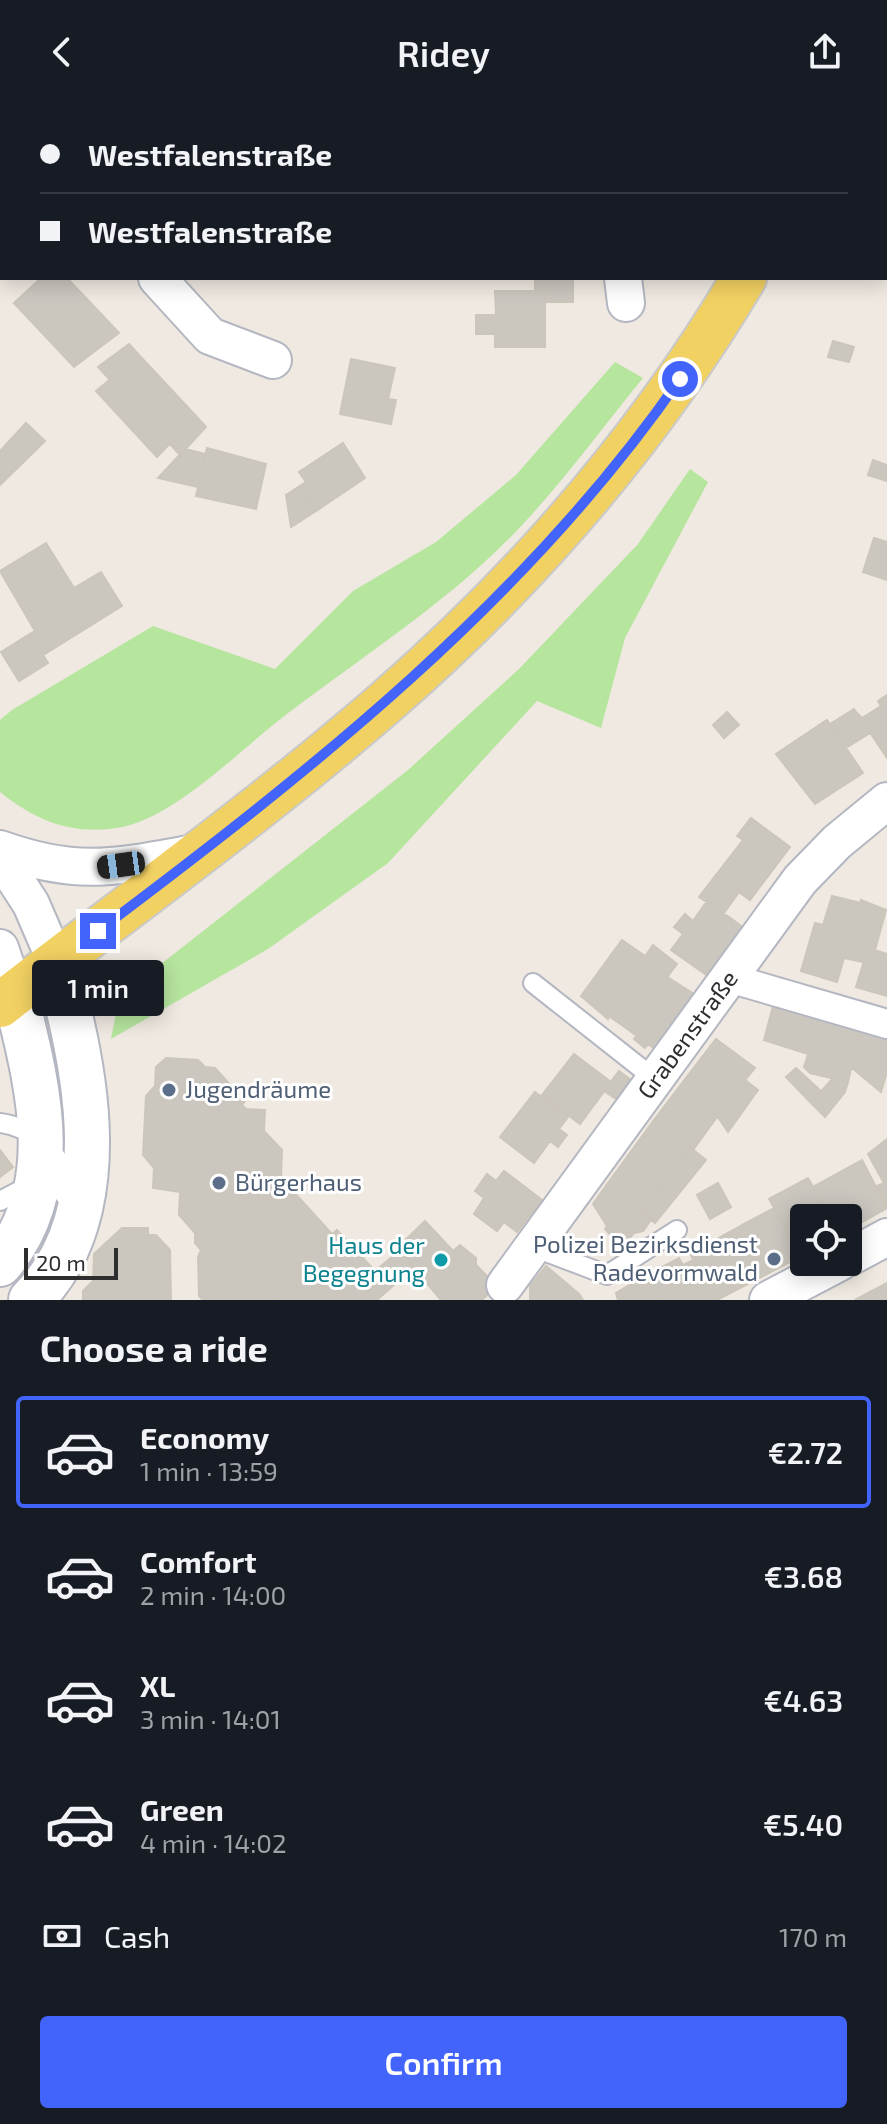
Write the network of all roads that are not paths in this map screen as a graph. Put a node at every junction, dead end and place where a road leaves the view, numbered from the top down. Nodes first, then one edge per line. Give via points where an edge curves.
1 (159, 280) edge
2 (743, 280) edge
3 (273, 360) dead end
4 (887, 801) edge
5 (0, 849) edge
6 (202, 852) junction
7 (0, 856) edge
8 (0, 948) edge
9 (56, 962) junction
10 (729, 978) junction
11 (533, 983) dead end
12 (8, 999) edge
13 (887, 1024) edge
14 (0, 1078) edge
15 (656, 1080) junction
16 (0, 1123) edge
17 (39, 1139) junction
18 (0, 1201) edge
19 (78, 1211) junction
20 (677, 1230) dead end
21 (887, 1237) edge
22 (533, 1247) junction
23 (862, 1250) edge
24 (0, 1264) edge
25 (813, 1276) edge
26 (497, 1292) edge
27 (31, 1300) edge
28 (768, 1300) edge

1 - 3 street via 210,336
2 - 6 main road via 635,440 507,586 388,700
4 - 10 street, Grabenstraße via 800,880
5 - 6 street via 69,868
6 - 9 main road
7 - 9 street via 31,904
8 - 12 street
9 - 12 main road
9 - 19 street via 77,1042 87,1114
10 - 13 street
10 - 15 street, Grabenstraße
11 - 15 lane
12 - 17 street
14 - 17 street
15 - 22 street, Grabenstraße
16 - 17 lane
17 - 18 lane
17 - 19 lane via 59,1188
17 - 19 lane via 63,1165
17 - 24 street via 28,1224
19 - 27 street via 60,1258
20 - 22 lane via 607,1275
21 - 23 street
22 - 26 street, Grabenstraße
25 - 28 street

